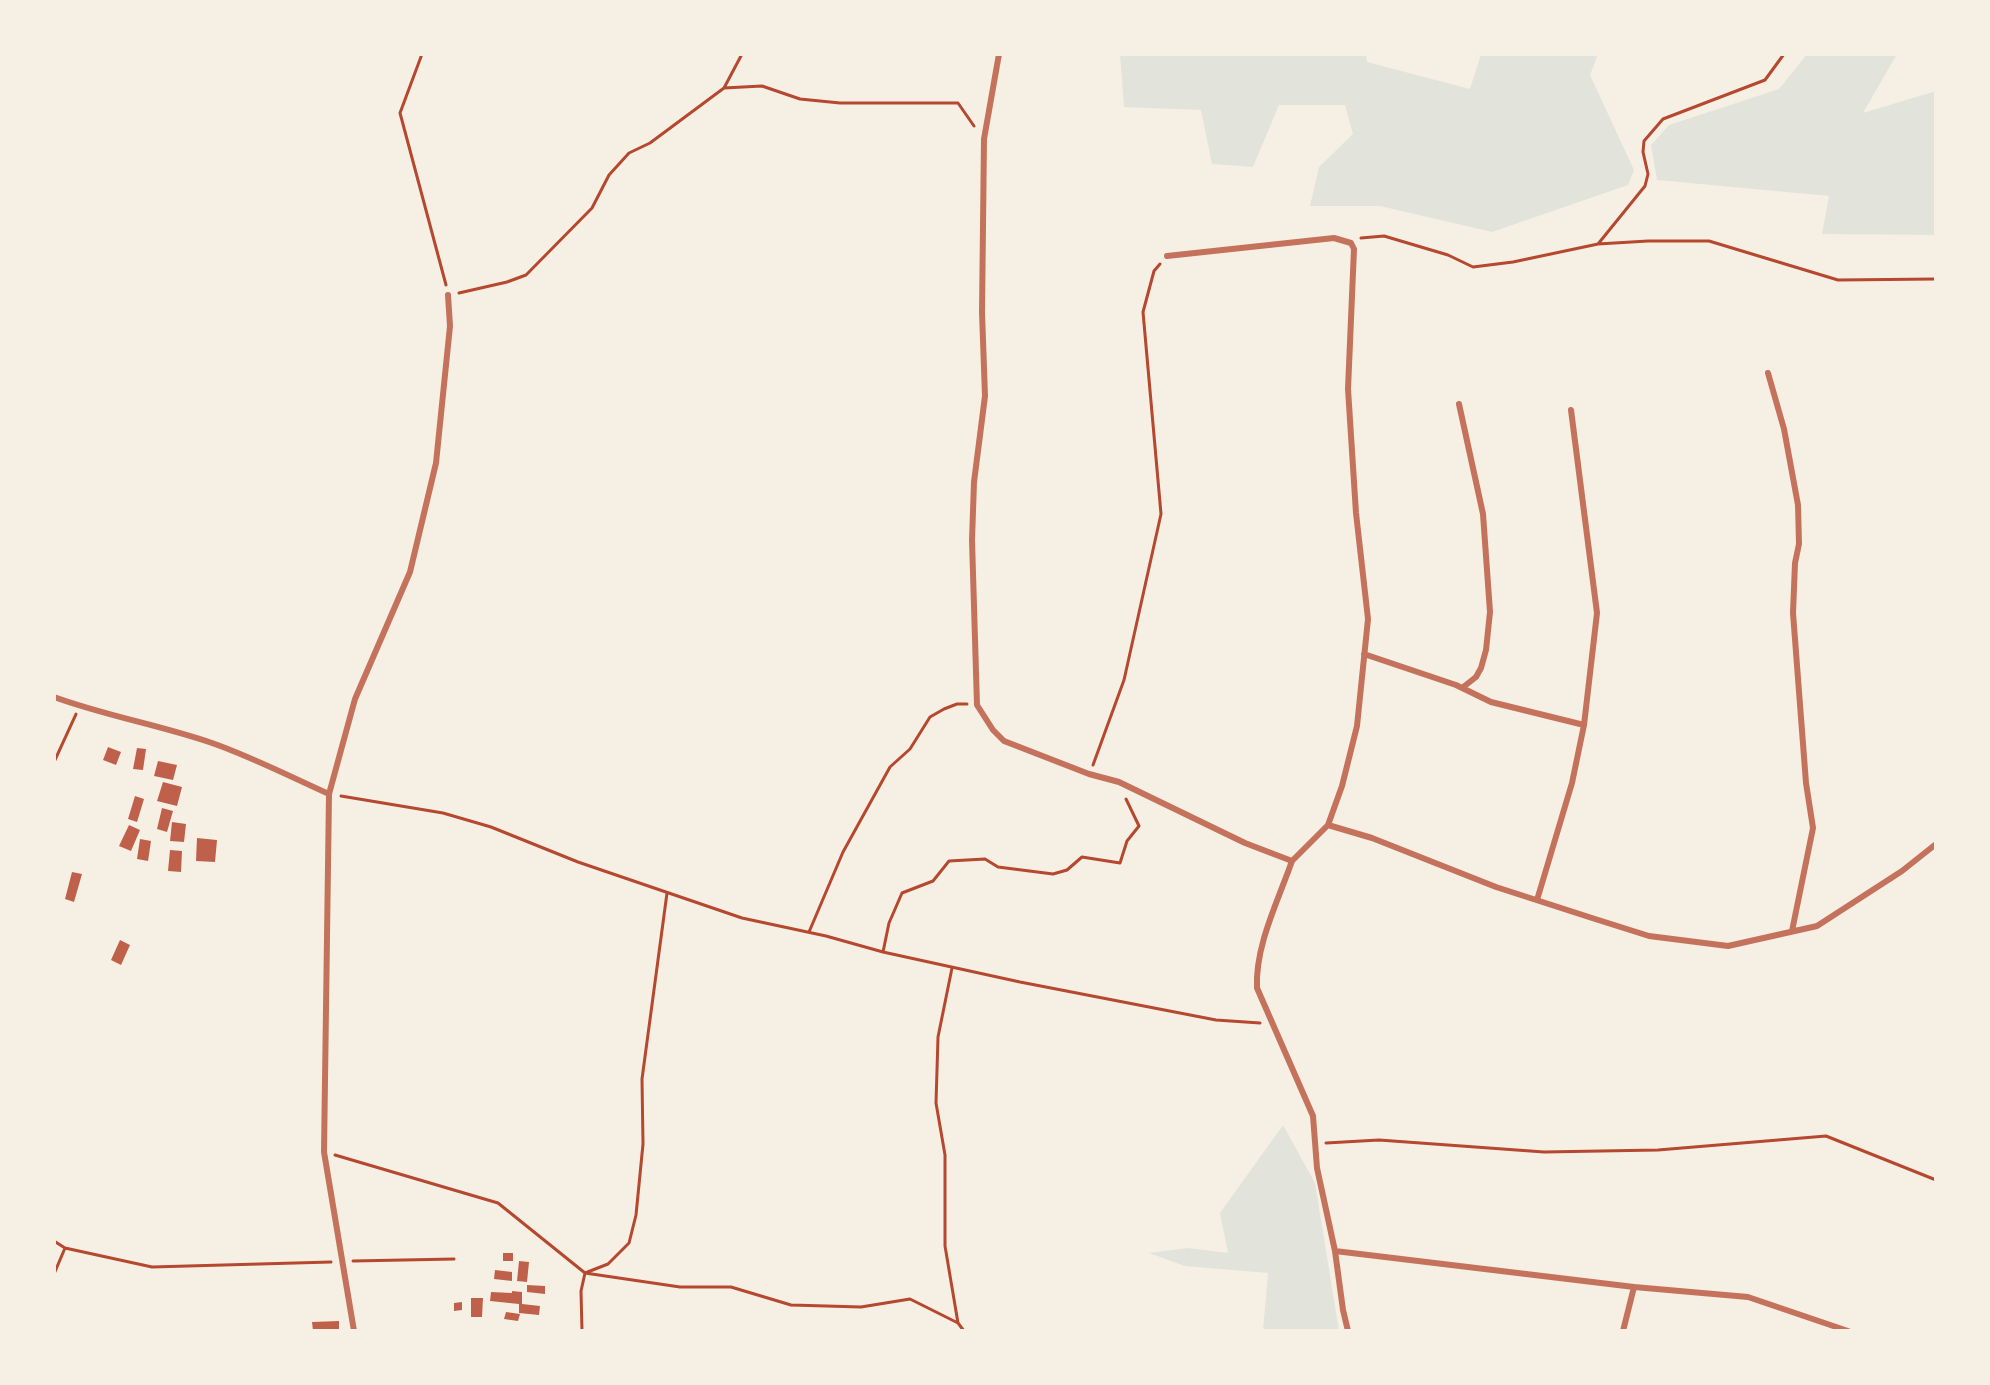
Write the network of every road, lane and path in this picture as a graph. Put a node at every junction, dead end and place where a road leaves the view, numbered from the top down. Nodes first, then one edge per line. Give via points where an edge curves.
1 (422, 54) edge
2 (741, 54) edge
3 (999, 54) edge
4 (1784, 54) edge
5 (724, 88) junction
6 (984, 139) junction
7 (1342, 239) junction
8 (1598, 244) junction
9 (1167, 256) joint
10 (1936, 279) edge
11 (448, 295) junction
12 (1768, 373) dead end
13 (1459, 404) dead end
14 (1571, 410) dead end
15 (1364, 654) junction
16 (1462, 688) junction
17 (54, 697) edge
18 (977, 705) junction
19 (79, 706) junction
20 (1584, 725) junction
21 (54, 762) edge
22 (1089, 774) junction
23 (1119, 782) junction
24 (329, 794) junction
25 (1328, 825) junction
26 (1936, 844) edge
27 (1292, 861) junction
28 (667, 892) junction
29 (1538, 900) junction
30 (1792, 931) junction
31 (809, 932) junction
32 (883, 952) junction
33 (952, 968) junction
34 (1271, 1023) junction
35 (1315, 1144) junction
36 (324, 1152) junction
37 (1936, 1180) edge
38 (54, 1241) edge
39 (65, 1248) junction
40 (1335, 1251) junction
41 (454, 1259) dead end
42 (342, 1261) junction
43 (585, 1273) junction
44 (54, 1274) edge
45 (1634, 1287) junction
46 (958, 1323) junction
47 (354, 1331) edge
48 (582, 1331) edge
49 (964, 1331) edge
50 (1348, 1331) edge
51 (1623, 1331) edge
52 (1848, 1331) edge

1 - 11 path via 400,113
2 - 5 path
3 - 6 street
4 - 8 path via 1765,80 1663,119 1644,141 1642,152 1648,174 1645,186
5 - 6 path via 762,86 800,99 840,103 958,103
5 - 11 path via 650,143 629,153 609,175 592,208 526,275
6 - 18 street via 985,396 974,482 972,540
7 - 8 path via 1384,236 1448,255 1473,267
7 - 9 street
7 - 15 street via 1354,249 1348,389 1368,619
8 - 10 path via 1709,241 1838,280
9 - 22 path via 1154,271 1143,312 1161,514 1124,680
11 - 24 street via 450,326 436,463 410,572 355,699
12 - 30 street via 1784,429 1798,505 1793,613 1813,828
13 - 16 street via 1483,514 1490,612 1481,668
14 - 20 street via 1598,614
15 - 16 street
15 - 25 street via 1358,726
16 - 20 street via 1491,702
17 - 19 street
18 - 22 street via 1004,741
18 - 31 path via 957,704 930,717 909,749 890,767 843,852
19 - 21 path
19 - 24 street via 210,742
20 - 29 street via 1572,783
22 - 23 street
23 - 27 street via 1245,843
23 - 32 path via 1139,826 1127,841 1120,863 1082,857 1067,870 1053,874 998,867 984,859 949,861 933,881 902,893 888,923
24 - 28 path via 443,813
24 - 36 street
25 - 27 street
25 - 29 street
26 - 30 street via 1817,926
27 - 34 street via 1256,971 1257,988
28 - 31 path via 742,918
28 - 43 path via 642,1079 643,1144 636,1215 629,1243 608,1264
29 - 30 street via 1649,936 1728,946
31 - 32 path
32 - 33 path
33 - 34 path via 1216,1020
33 - 46 path via 938,1037 936,1103 945,1155 945,1246
34 - 35 street via 1313,1116
35 - 37 path via 1379,1140 1544,1152 1646,1150 1826,1136
35 - 40 street
36 - 42 street
36 - 43 path via 498,1203
38 - 39 path
39 - 42 path via 152,1267
39 - 44 path
40 - 45 street
40 - 50 street
41 - 42 path
42 - 47 street
43 - 46 path via 680,1287 731,1287 791,1305 861,1307 910,1299
43 - 48 path via 581,1291
45 - 51 street
45 - 52 street via 1748,1297
46 - 49 path

